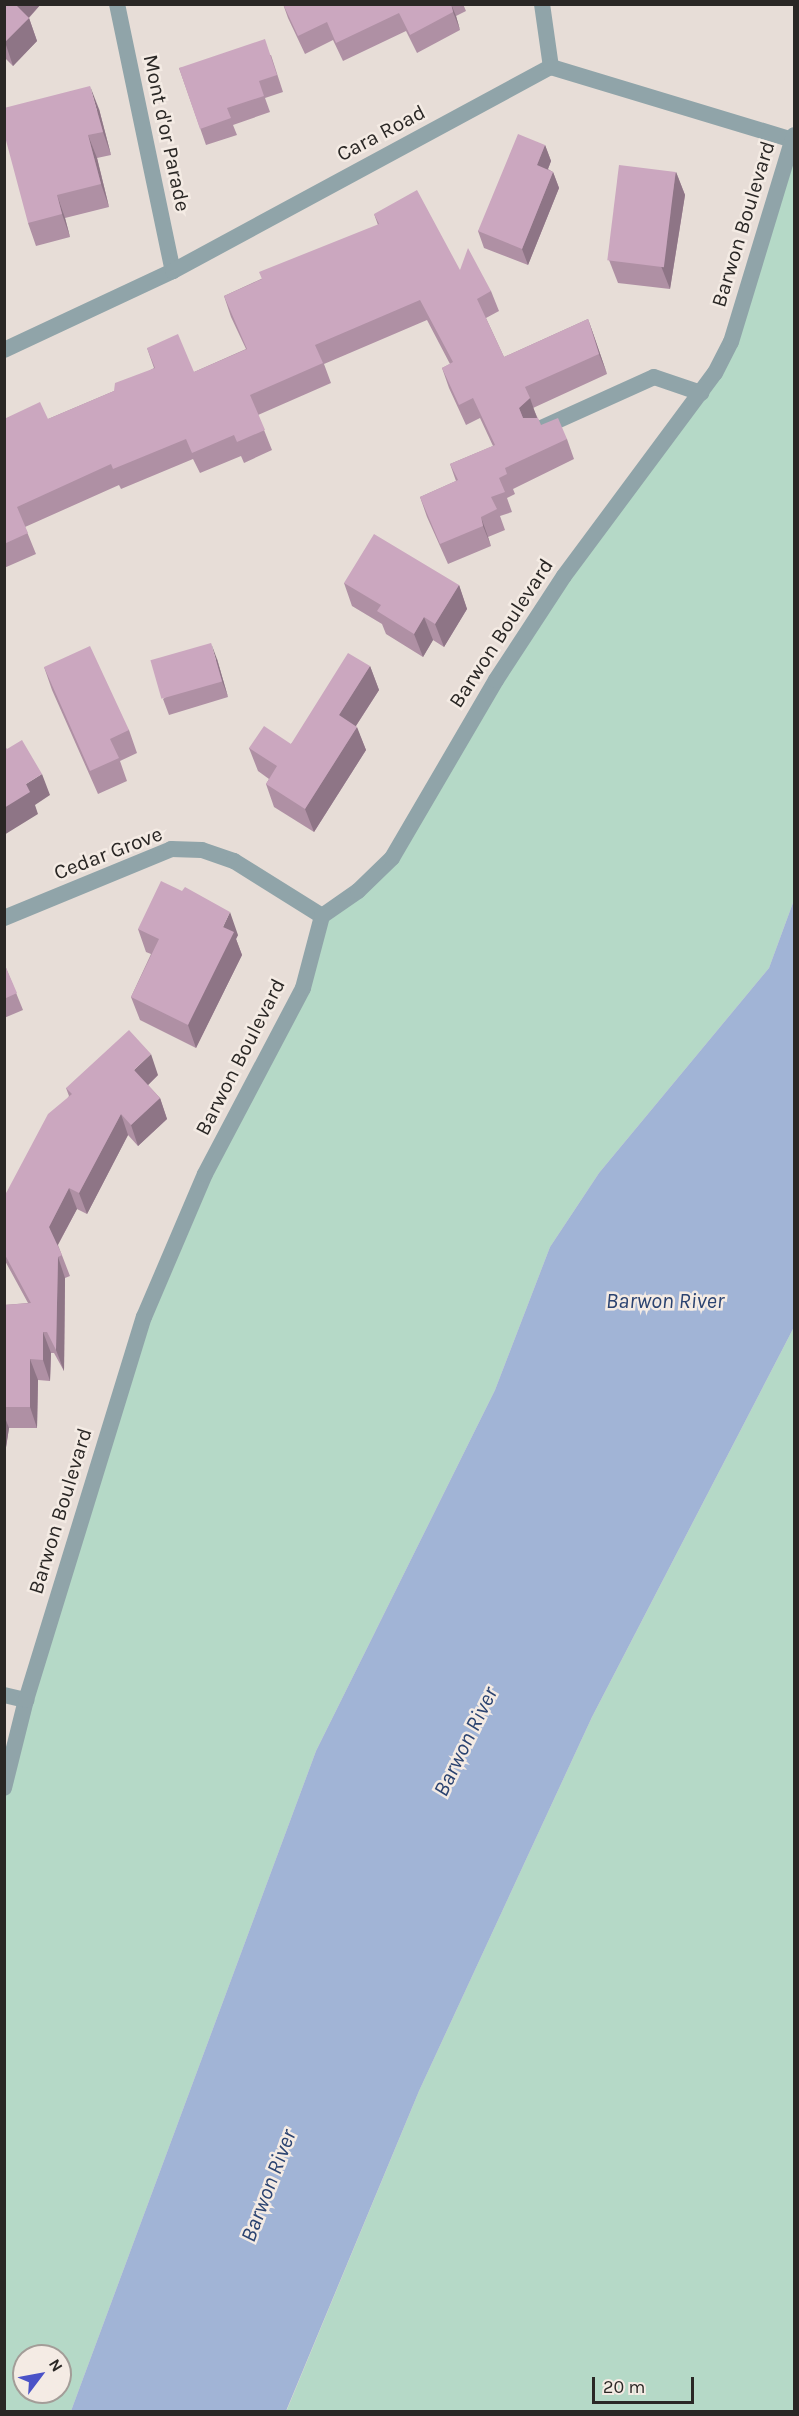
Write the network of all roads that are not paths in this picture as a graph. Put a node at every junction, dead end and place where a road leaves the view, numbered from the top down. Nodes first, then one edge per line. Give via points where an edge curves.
1 (117, 4) edge
2 (542, 4) edge
3 (551, 67) junction
4 (794, 138) edge
5 (173, 270) junction
6 (4, 350) edge
7 (701, 393) junction
8 (537, 430) edge
9 (322, 916) junction
10 (4, 918) edge
11 (4, 1695) edge
12 (26, 1700) junction
13 (4, 1788) edge

1 - 5 street, Mont d'or Parade
2 - 3 street
3 - 4 street
3 - 5 street, Cara Road
4 - 7 street, Barwon Boulevard via 731,342
5 - 6 street, Cara Road
7 - 8 street via 654,377
7 - 9 street, Barwon Boulevard via 564,576 496,680 392,858 358,891
9 - 10 street, Cedar Grove via 234,861 202,850 171,849
9 - 12 street, Barwon Boulevard via 303,988 205,1174 144,1317
11 - 12 street
12 - 13 street, Barwon Boulevard

